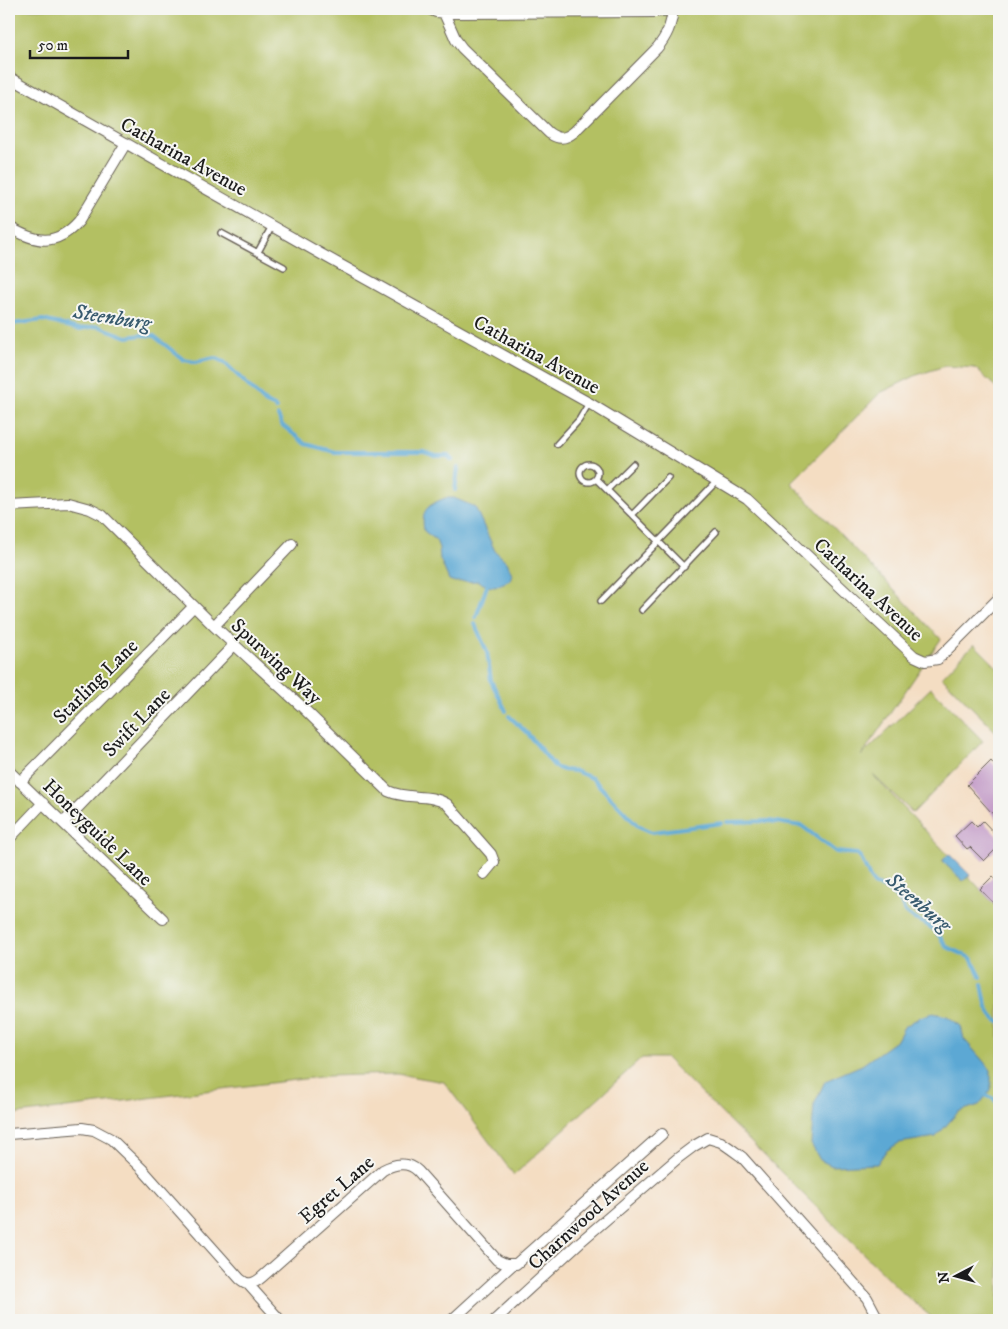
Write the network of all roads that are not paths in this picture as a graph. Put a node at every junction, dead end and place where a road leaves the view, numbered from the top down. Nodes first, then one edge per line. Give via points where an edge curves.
1 (429, 9) edge
2 (676, 9) edge
3 (444, 13) junction
4 (9, 77) edge
5 (126, 143) junction
6 (272, 226) junction
7 (9, 227) edge
8 (221, 233) dead end
9 (258, 252) junction
10 (284, 267) dead end
11 (589, 403) junction
12 (557, 444) dead end
13 (633, 464) dead end
14 (668, 478) dead end
15 (596, 479) dead end
16 (718, 481) junction
17 (607, 490) junction
18 (9, 506) edge
19 (632, 514) junction
20 (716, 532) dead end
21 (659, 541) junction
22 (292, 544) dead end
23 (684, 567) junction
24 (999, 598) edge
25 (601, 601) dead end
26 (194, 606) junction
27 (642, 610) dead end
28 (214, 626) junction
29 (234, 645) junction
30 (9, 771) edge
31 (20, 782) junction
32 (43, 803) junction
33 (63, 823) junction
34 (9, 839) edge
35 (484, 874) dead end
36 (164, 919) dead end
37 (9, 1134) edge
38 (662, 1134) dead end
39 (512, 1265) junction
40 (247, 1283) junction
41 (280, 1320) edge
42 (452, 1320) edge
43 (495, 1320) edge
44 (876, 1320) edge

1 - 3 street
2 - 3 street via 655,12
2 - 3 street via 668,34 657,48 574,132 561,138 549,133 462,48
4 - 5 street, Catharina Avenue
5 - 6 street, Catharina Avenue
5 - 7 street via 70,231 40,240
6 - 9 lane
6 - 11 street, Catharina Avenue
8 - 9 lane
9 - 10 lane
11 - 12 lane via 579,420
11 - 16 street, Catharina Avenue
13 - 17 lane
14 - 19 lane
15 - 17 lane
16 - 21 lane
16 - 24 street, Catharina Avenue via 747,499 906,650 920,659 934,661 944,655
17 - 19 lane
18 - 26 street, Spurwing Way via 68,503 102,515
19 - 21 lane
20 - 23 lane
21 - 23 lane
21 - 25 lane
22 - 28 street
23 - 27 lane
26 - 28 street, Spurwing Way
26 - 31 street, Starling Lane
28 - 29 street, Spurwing Way
29 - 33 street, Swift Lane
29 - 35 street, Spurwing Way via 388,791 401,796 439,799 447,804 494,858
30 - 31 street, Honeyguide Lane
31 - 32 street, Honeyguide Lane
32 - 33 street, Honeyguide Lane
32 - 34 street
33 - 36 street, Honeyguide Lane
37 - 40 street via 82,1128 111,1139
38 - 39 street
39 - 40 street, Egret Lane via 496,1260 415,1168 398,1164 383,1170 258,1281
39 - 42 street
40 - 41 street
43 - 44 street, Charnwood Avenue via 678,1158 708,1138 721,1142 742,1157 867,1298

